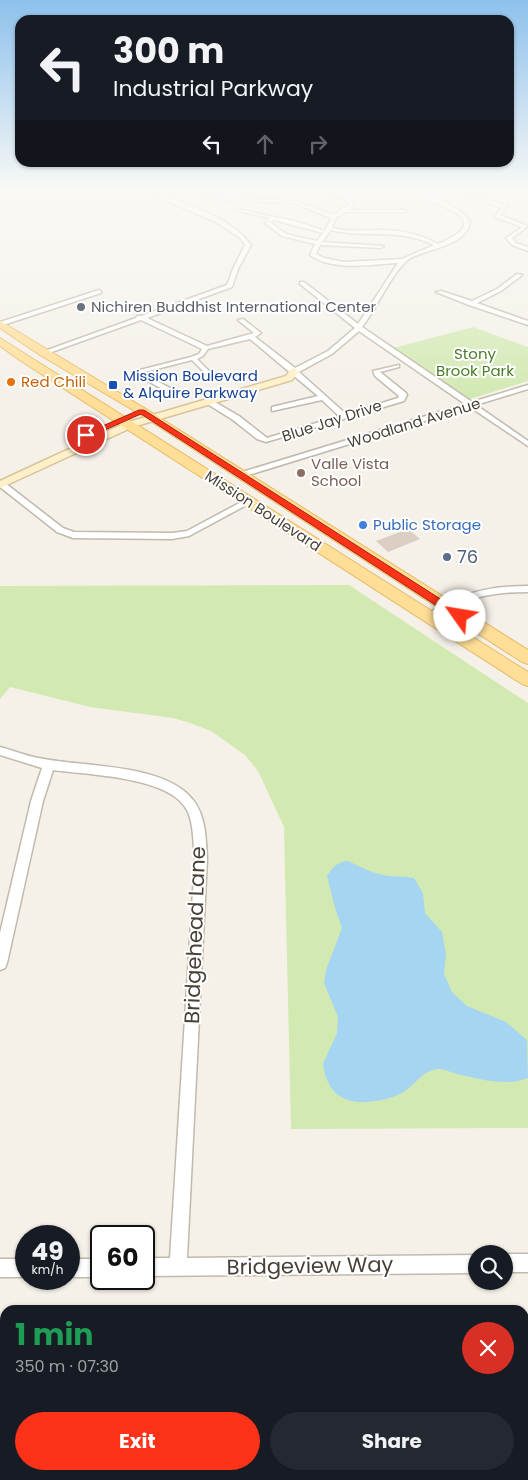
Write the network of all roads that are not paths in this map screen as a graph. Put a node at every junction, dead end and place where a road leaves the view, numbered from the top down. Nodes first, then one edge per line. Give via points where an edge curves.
1 (240, 260) edge
2 (326, 260) edge
3 (405, 260) edge
4 (402, 262) junction
5 (518, 275) dead end
6 (302, 282) dead end
7 (99, 292) dead end
8 (439, 292) dead end
9 (471, 304) junction
10 (139, 318) junction
11 (241, 320) dead end
12 (528, 323) edge
13 (0, 324) edge
14 (359, 328) junction
15 (251, 337) junction
16 (0, 341) edge
17 (206, 348) junction
18 (44, 353) junction
19 (193, 358) junction
20 (397, 366) dead end
21 (294, 371) junction
22 (214, 379) dead end
23 (528, 387) edge
24 (171, 392) dead end
25 (324, 397) junction
26 (210, 402) junction
27 (471, 405) junction
28 (275, 409) dead end
29 (147, 414) junction
30 (344, 416) junction
31 (124, 422) junction
32 (528, 444) edge
33 (242, 476) junction
34 (1, 481) edge
35 (248, 502) junction
36 (528, 589) edge
37 (446, 607) junction
38 (429, 618) junction
39 (528, 658) edge
40 (528, 680) edge
41 (0, 751) edge
42 (49, 765) junction
43 (0, 963) edge
44 (513, 1263) edge
45 (528, 1263) edge
46 (468, 1264) edge
47 (155, 1267) edge
48 (178, 1267) junction
49 (0, 1268) edge
50 (15, 1268) edge

1 - 10 street via 234,268 230,286
2 - 4 street
3 - 4 street
4 - 14 street
5 - 9 street via 499,290
6 - 14 street
7 - 13 street
8 - 9 street
9 - 12 street
10 - 17 street
10 - 18 street
11 - 15 street via 258,333
13 - 18 main road, Mission Boulevard
14 - 21 street via 324,357
14 - 27 street
15 - 17 street
15 - 21 street
16 - 31 main road, Mission Boulevard
17 - 19 street
18 - 29 main road, Mission Boulevard
19 - 22 street
19 - 24 street via 135,372
20 - 30 street, Blue Jay Drive via 376,371 377,376 403,395 401,399
21 - 25 street
21 - 26 main road via 290,378
21 - 29 main road via 276,373
23 - 27 street, Woodland Avenue
25 - 28 street
25 - 30 street
26 - 29 main road
26 - 30 street, Blue Jay Drive via 266,440
27 - 32 street
27 - 33 street, Woodland Avenue
29 - 31 main road
29 - 33 main road, Mission Boulevard
31 - 34 main road
31 - 35 main road, Mission Boulevard
33 - 37 main road, Mission Boulevard
34 - 35 street via 60,530 73,534 172,536 190,533
35 - 38 main road, Mission Boulevard
36 - 37 street via 478,593
37 - 38 street
37 - 39 main road, Mission Boulevard
38 - 40 main road, Mission Boulevard
41 - 42 street, Bridgehead Lane
42 - 43 street via 37,801
42 - 48 street, Bridgehead Lane via 140,777 170,787 188,803 198,822 201,859
44 - 45 street
46 - 48 street, Bridgeview Way
47 - 48 street, Bridgeview Way
49 - 50 street

